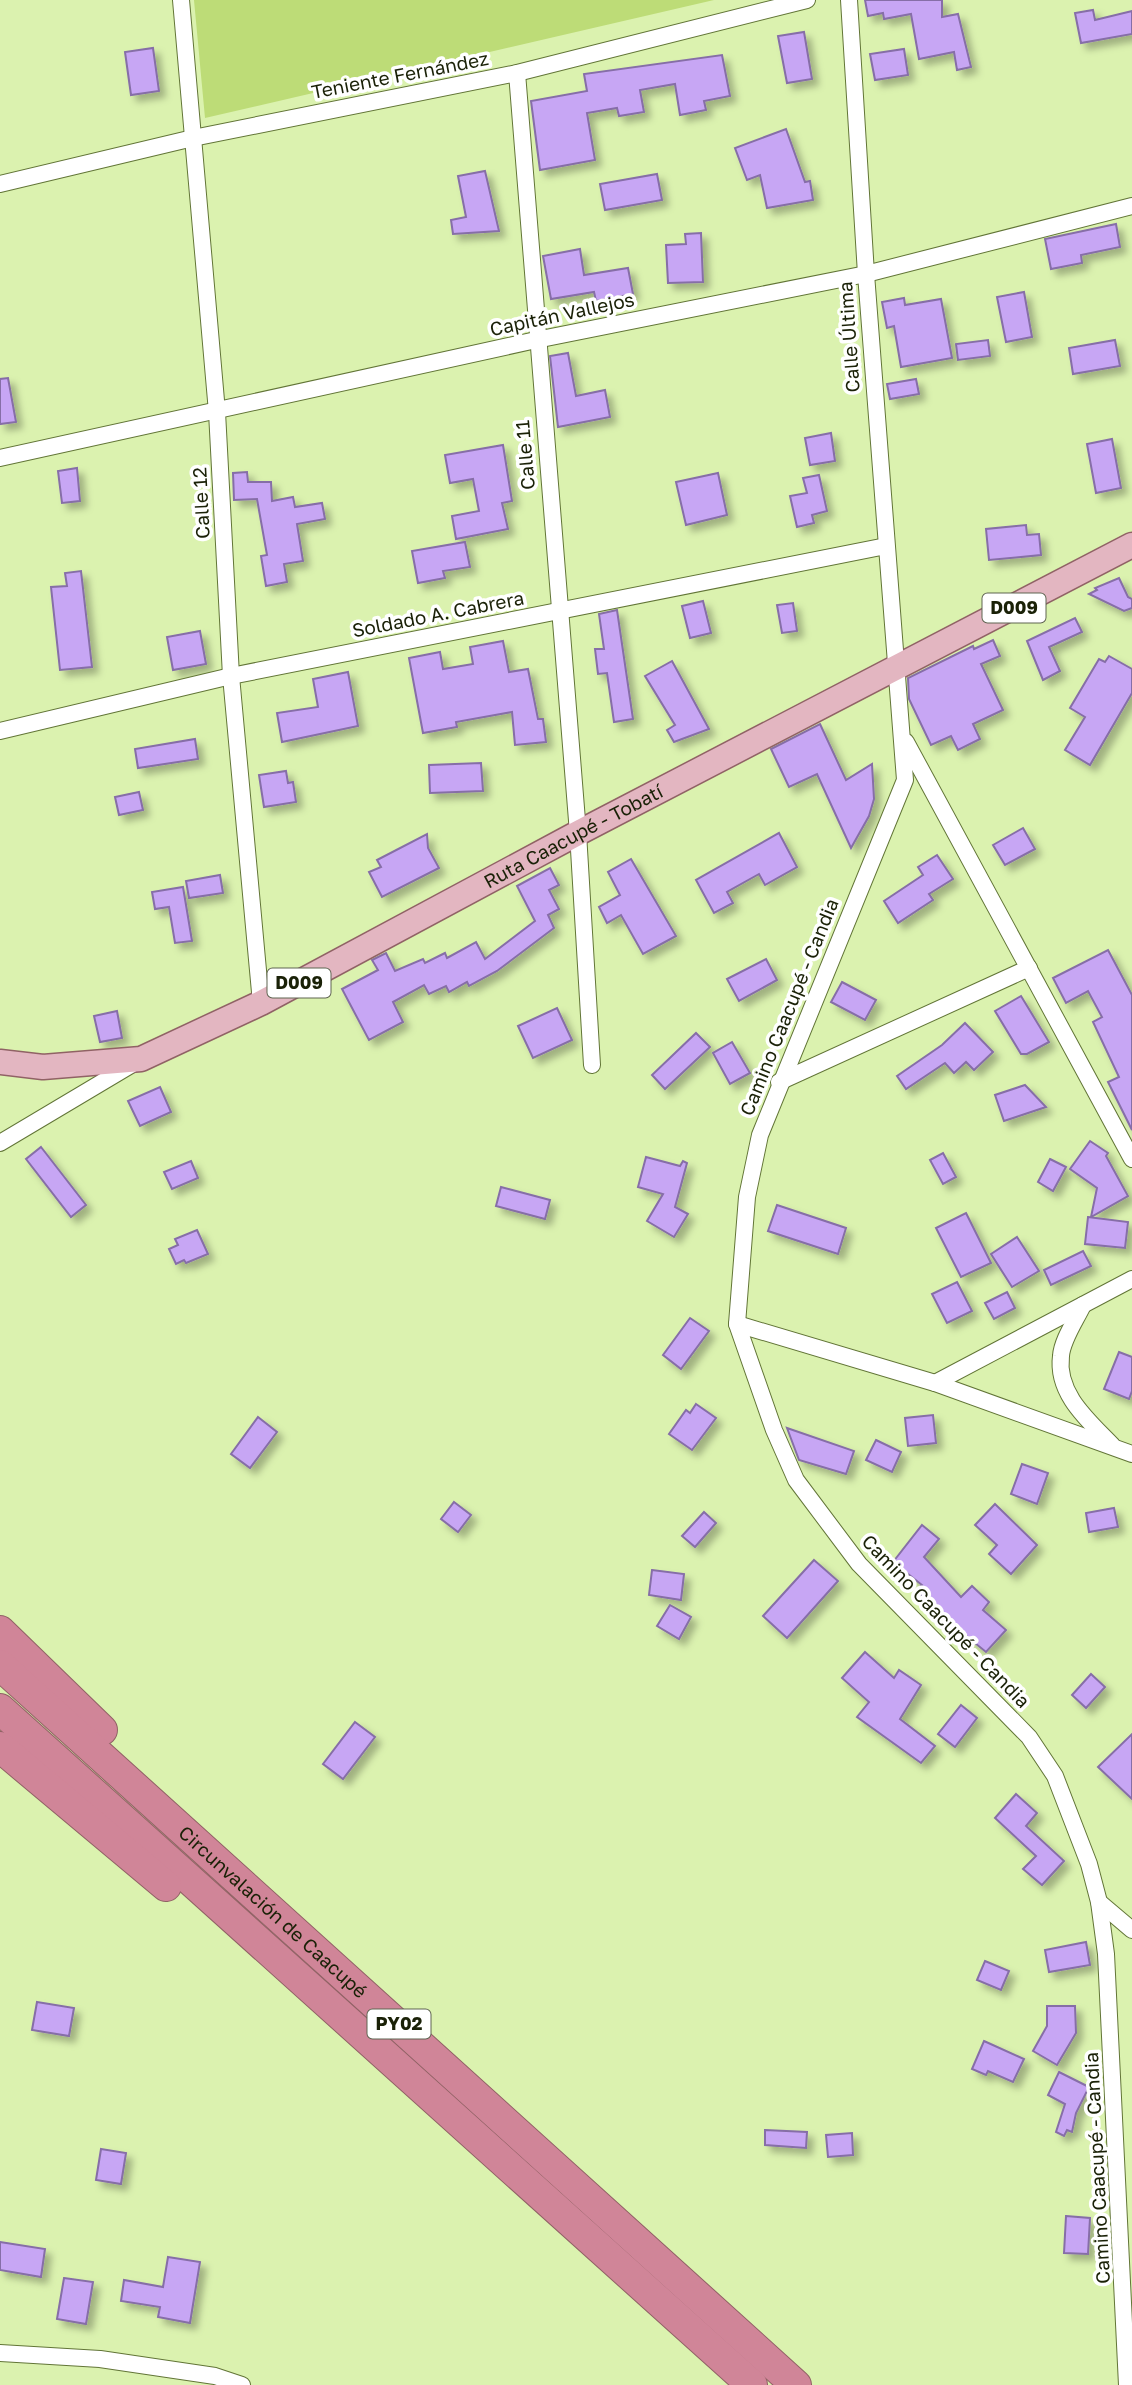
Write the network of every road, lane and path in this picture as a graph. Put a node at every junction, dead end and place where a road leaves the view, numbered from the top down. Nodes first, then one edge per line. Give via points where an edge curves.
1 (181, 0) edge
2 (807, 0) edge
3 (849, 0) edge
4 (517, 73) junction
5 (193, 138) junction
6 (0, 184) edge
7 (1132, 206) edge
8 (866, 274) junction
9 (536, 340) junction
10 (218, 412) junction
11 (0, 458) edge
12 (1132, 545) edge
13 (886, 546) junction
14 (561, 611) junction
15 (896, 670) junction
16 (231, 676) junction
17 (0, 731) edge
18 (902, 734) junction
19 (578, 833) junction
20 (1029, 968) junction
21 (261, 1003) junction
22 (141, 1059) junction
23 (0, 1062) edge
24 (592, 1065) dead end
25 (779, 1082) junction
26 (0, 1143) edge
27 (1132, 1158) edge
28 (1132, 1279) edge
29 (1083, 1305) junction
30 (737, 1324) junction
31 (935, 1383) junction
32 (1124, 1452) edge
33 (0, 1631) edge
34 (0, 1665) edge
35 (0, 1709) edge
36 (0, 1746) edge
37 (1099, 1902) junction
38 (270, 1906) junction
39 (1132, 1930) edge
40 (245, 1931) junction
41 (0, 2353) edge
42 (215, 2380) edge
43 (242, 2385) edge
44 (752, 2385) edge
45 (796, 2385) edge
46 (1127, 2385) edge

1 - 5 street, Calle 12
2 - 4 street, Teniente Fernández
3 - 8 street, Calle Última
4 - 5 street, Teniente Fernández
4 - 9 street, Calle 11
5 - 6 street, Teniente Fernández
5 - 10 street, Calle 12
7 - 8 street, Capitán Vallejos
8 - 9 street, Capitán Vallejos
8 - 13 street, Calle Última
9 - 10 street, Capitán Vallejos
9 - 14 street, Calle 11
10 - 11 street, Capitán Vallejos
10 - 16 street, Calle 12
12 - 15 main road, Ruta Caacupé - Tobatí / D009
13 - 14 street, Soldado A. Cabrera
13 - 15 street, Calle Última
14 - 16 street, Soldado A. Cabrera
14 - 19 street, Calle 11
15 - 18 street, Camino Caacupé - Candia
15 - 19 main road, Ruta Caacupé - Tobatí / D009
16 - 17 street, Soldado A. Cabrera
16 - 21 street, Calle 12
18 - 20 street
18 - 25 street, Camino Caacupé - Candia via 905,780
19 - 21 main road, Ruta Caacupé - Tobatí / D009
19 - 24 street, Calle 11
20 - 25 street
20 - 27 street
21 - 22 main road, Ruta Caacupé - Tobatí / D009
22 - 23 main road, Ruta Caacupé - Tobatí / D009 via 43,1067
22 - 26 street
25 - 30 street, Camino Caacupé - Candia via 760,1135 747,1196
28 - 29 street
29 - 31 street
29 - 32 street via 1060,1355 1062,1380 1076,1406
30 - 31 street
30 - 37 street, Camino Caacupé - Candia via 796,1480 859,1564 1029,1737 1055,1776 1073,1818
31 - 32 street
33 - 38 highway via 196,1821 254,1881
34 - 38 highway, Circunvalación de Caacupé / PY02
35 - 40 highway, Circunvalación de Caacupé / PY02
36 - 40 highway via 197,1910
37 - 39 street
37 - 46 street, Camino Caacupé - Candia via 1106,1954
38 - 45 highway, Circunvalación de Caacupé / PY02
40 - 44 highway, Circunvalación de Caacupé / PY02
41 - 42 street via 100,2359
42 - 43 street

